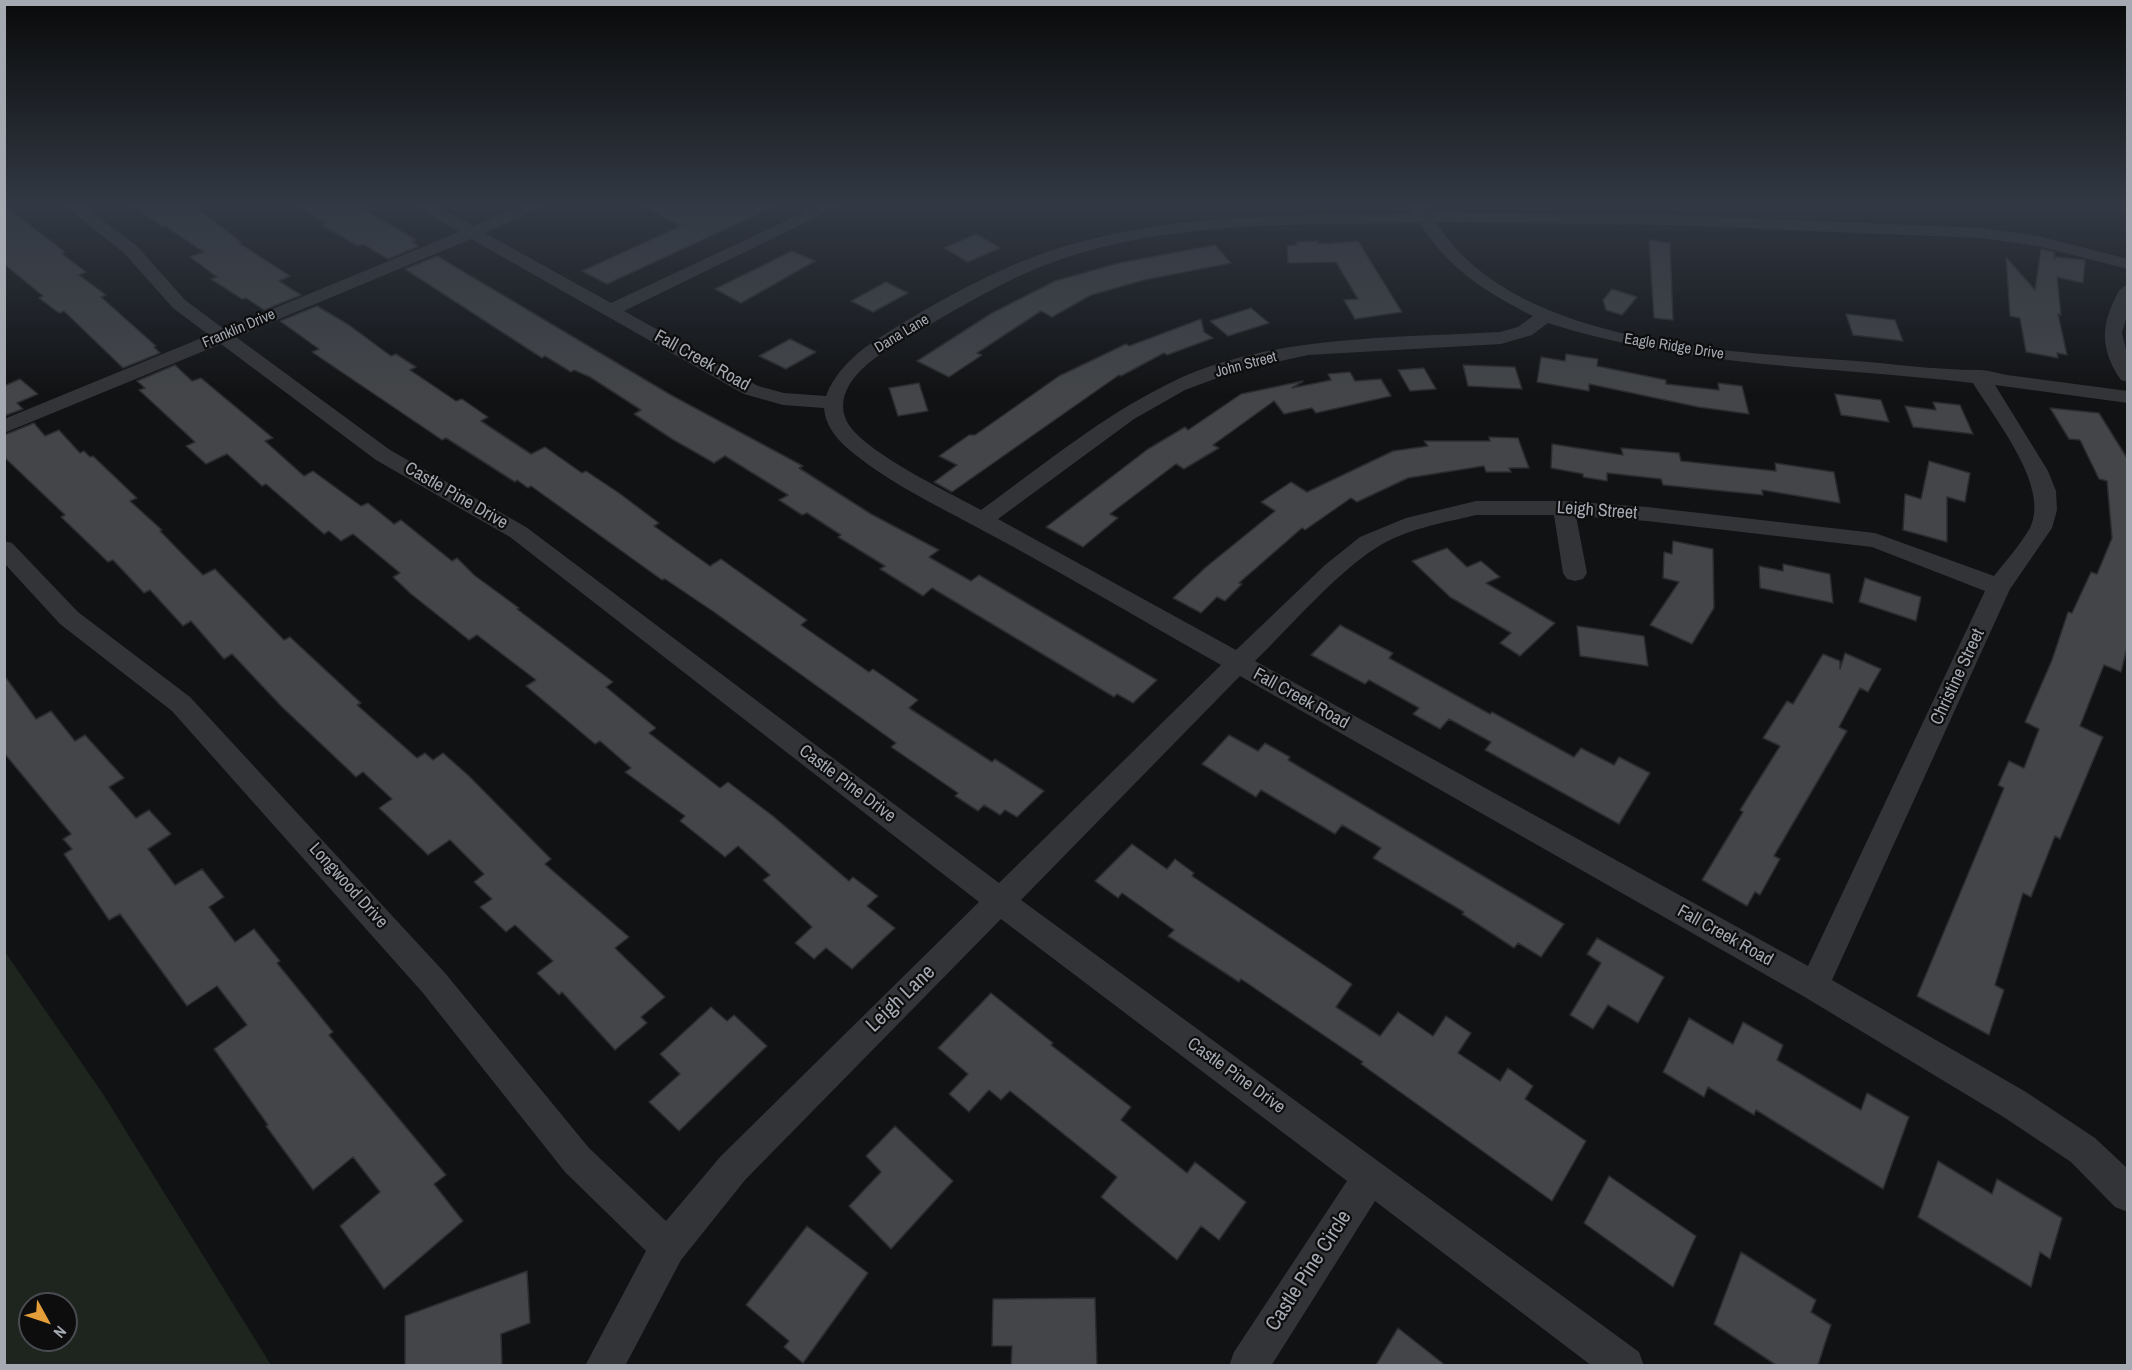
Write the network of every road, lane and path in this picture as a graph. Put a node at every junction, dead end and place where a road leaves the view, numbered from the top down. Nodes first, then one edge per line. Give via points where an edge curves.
1 (147, 268) edge
2 (386, 268) edge
3 (535, 268) edge
4 (700, 268) edge
5 (1024, 268) edge
6 (1467, 268) edge
7 (2127, 290) edge
8 (611, 310) junction
9 (1547, 315) junction
10 (224, 335) junction
11 (1979, 376) junction
12 (2127, 376) edge
13 (2127, 381) edge
14 (2127, 397) edge
15 (832, 403) junction
16 (4, 427) edge
17 (1564, 508) junction
18 (981, 521) junction
19 (4, 548) edge
20 (1575, 573) dead end
21 (1999, 587) junction
22 (1238, 663) junction
23 (1001, 902) junction
24 (1814, 986) junction
25 (1371, 1176) junction
26 (2127, 1194) edge
27 (668, 1247) junction
28 (604, 1365) edge
29 (1248, 1365) edge
30 (1625, 1365) edge

1 - 10 street, Castle Pine Drive via 179,304
2 - 10 street, Franklin Drive
3 - 8 street, Fall Creek Road
4 - 8 street
5 - 15 street, Dana Lane via 996,279 863,358 835,391
6 - 9 street, Eagle Ridge Drive via 1490,286
7 - 12 street via 2112,327 2112,340
8 - 15 street, Fall Creek Road via 751,390 783,399
9 - 11 street, Eagle Ridge Drive via 1673,350
9 - 18 street, John Street via 1525,331 1501,338 1308,349 1230,367 1178,386 1127,415
10 - 16 street, Franklin Drive
10 - 23 street, Castle Pine Drive via 383,455 518,532
11 - 13 street, Eagle Ridge Drive
11 - 14 street, Eagle Ridge Drive
11 - 21 street, Christine Street via 2037,471 2045,491 2046,510 2041,528
15 - 18 street, Fall Creek Road via 840,429 858,447
17 - 20 street
17 - 21 street, Leigh Street via 1875,540
17 - 22 street, Leigh Street via 1476,508 1414,523 1368,542
18 - 22 street, Fall Creek Road
19 - 27 street, Longwood Drive via 69,618 181,705 434,983 577,1160
21 - 24 street, Christine Street
22 - 23 street, Leigh Lane
22 - 24 street, Fall Creek Road
23 - 25 street, Castle Pine Drive
23 - 27 street, Leigh Lane via 733,1168
24 - 26 street, Fall Creek Road via 2014,1104 2083,1150
25 - 29 street, Castle Pine Circle
25 - 30 street, Castle Pine Drive
27 - 28 street, Leigh Lane

